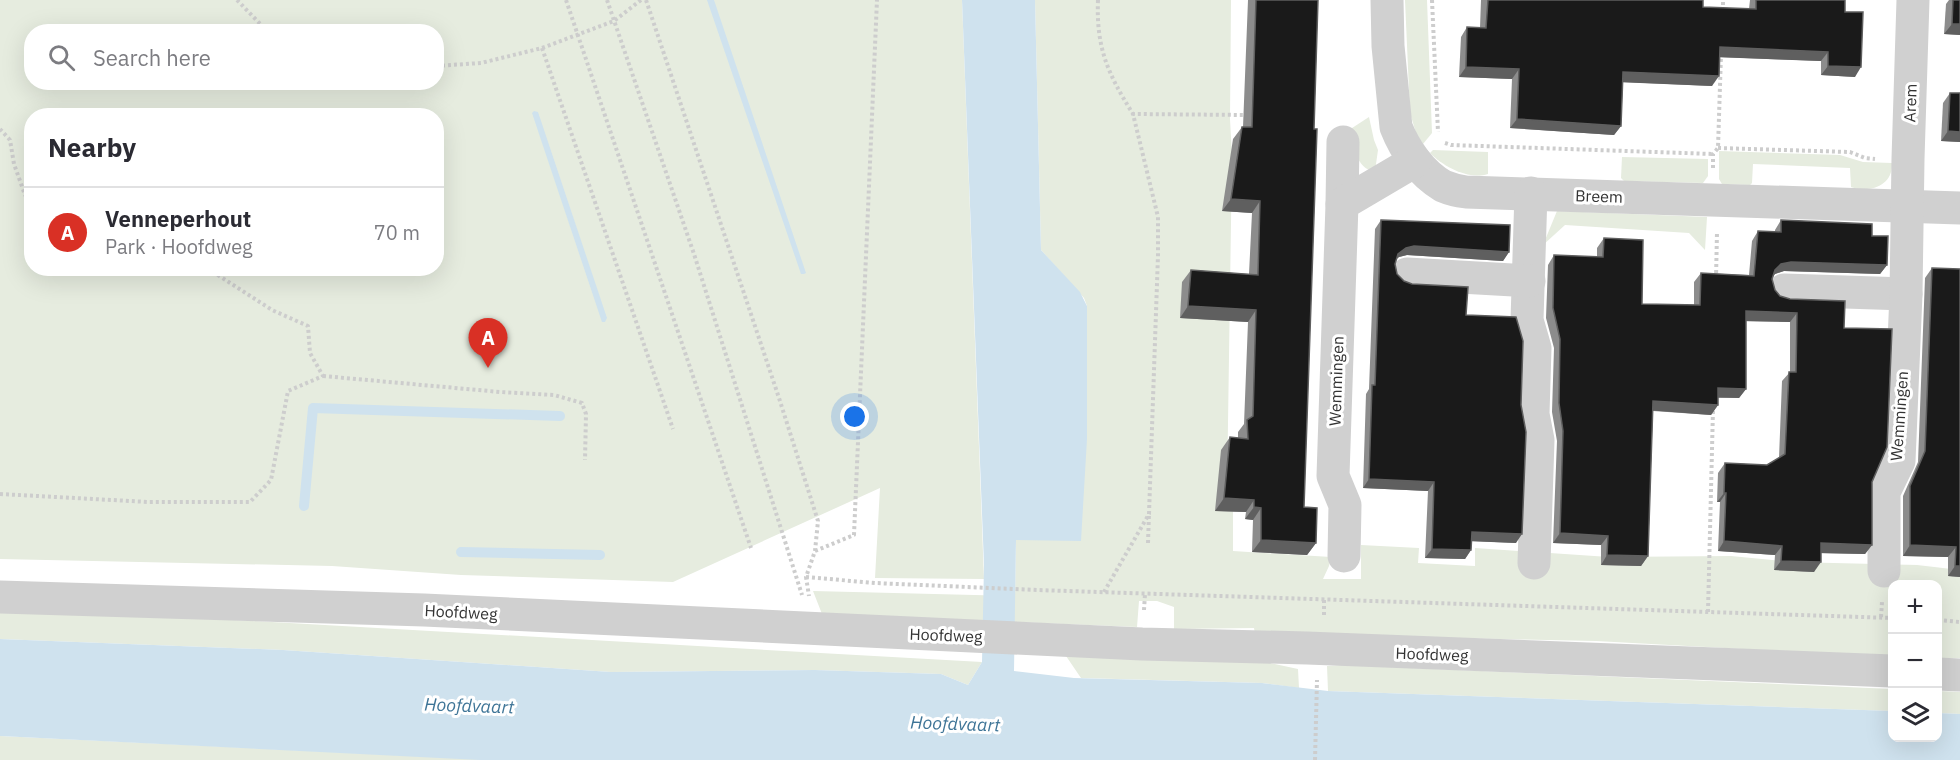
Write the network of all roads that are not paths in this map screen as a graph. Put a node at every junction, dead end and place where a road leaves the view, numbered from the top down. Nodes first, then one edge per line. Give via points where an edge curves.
1 (1387, 0) edge
2 (1913, 0) edge
3 (1343, 142) dead end
4 (1415, 161) junction
5 (1531, 193) junction
6 (1342, 204) junction
7 (1908, 207) junction
8 (1960, 208) edge
9 (1407, 274) dead end
10 (1529, 281) junction
11 (1784, 290) dead end
12 (1906, 294) junction
13 (1344, 556) dead end
14 (1534, 563) dead end
15 (1884, 572) dead end
16 (0, 597) edge
17 (1888, 671) edge
18 (1942, 674) edge
19 (1960, 675) edge

1 - 4 street, Breem via 1396,127
2 - 7 street, Arem
3 - 6 street, Wemmingen
4 - 5 street, Breem via 1444,187 1466,192
4 - 6 street
5 - 7 street, Breem
5 - 10 street
6 - 13 street, Wemmingen via 1333,476 1345,505
7 - 8 street, Breem
7 - 12 street, Wemmingen
9 - 10 street
10 - 14 street via 1527,320 1535,348 1533,414 1538,440
11 - 12 street
12 - 15 street, Wemmingen via 1899,461 1884,492
16 - 17 street, Hoofdweg via 436,611 813,630
18 - 19 street

